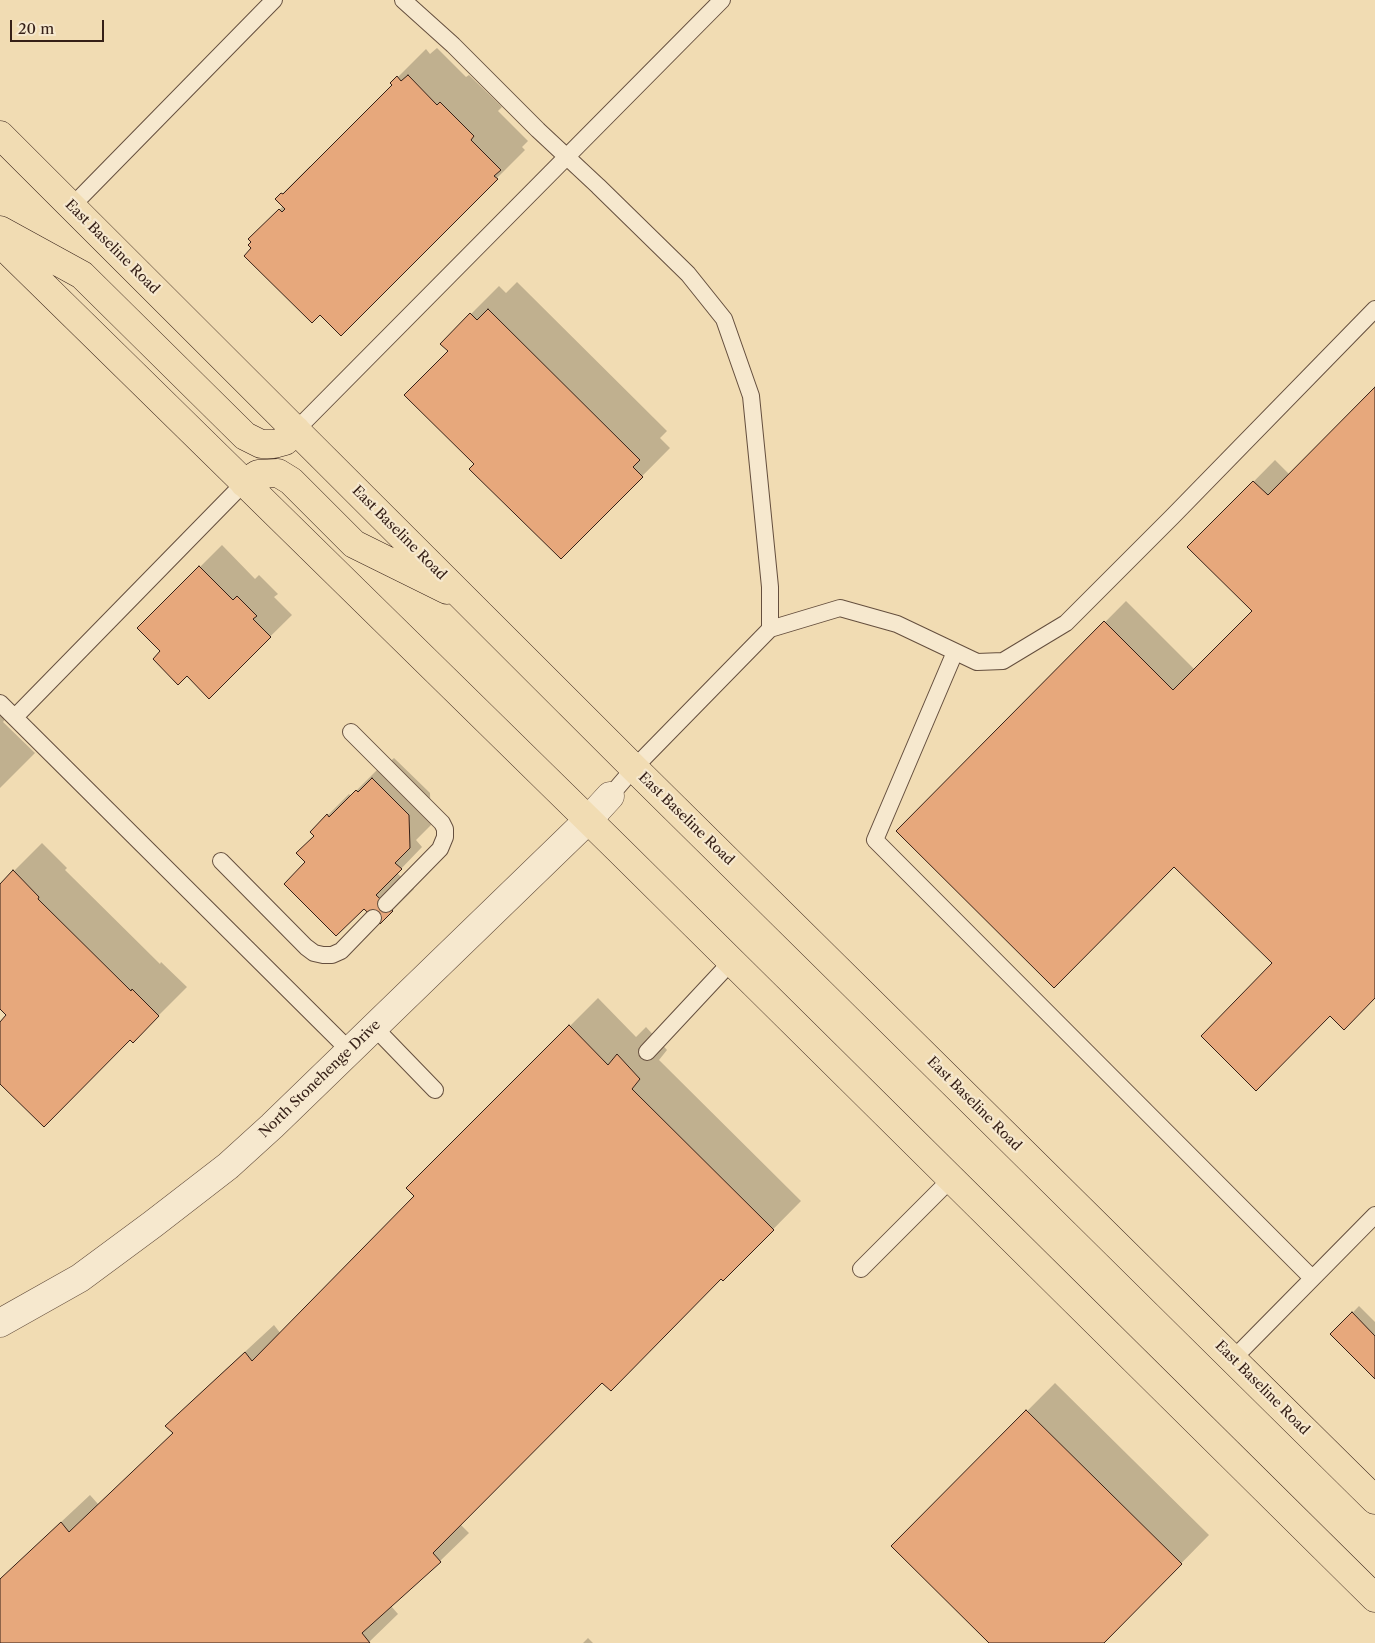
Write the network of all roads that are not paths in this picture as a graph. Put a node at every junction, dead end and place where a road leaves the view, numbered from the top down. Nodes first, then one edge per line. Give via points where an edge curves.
1 (274, 0) edge
2 (403, 0) edge
3 (722, 0) edge
4 (0, 135) edge
5 (567, 157) junction
6 (72, 206) junction
7 (0, 230) edge
8 (0, 244) edge
9 (1375, 309) edge
10 (296, 430) junction
11 (244, 482) junction
12 (468, 601) junction
13 (770, 629) junction
14 (955, 652) junction
15 (0, 703) edge
16 (14, 717) junction
17 (351, 732) dead end
18 (634, 768) junction
19 (610, 796) joint
20 (588, 820) junction
21 (221, 861) dead end
22 (386, 904) dead end
23 (373, 918) dead end
24 (731, 962) junction
25 (374, 1027) junction
26 (350, 1051) junction
27 (647, 1052) dead end
28 (435, 1090) dead end
29 (951, 1179) junction
30 (1375, 1215) edge
31 (861, 1269) dead end
32 (1312, 1278) junction
33 (0, 1323) edge
34 (1232, 1360) junction
35 (1375, 1500) edge
36 (1375, 1598) edge

1 - 6 lane
2 - 5 lane
3 - 5 lane
4 - 6 main road, East Baseline Road
5 - 10 lane
5 - 13 lane via 688,274 724,319 751,396 770,587
6 - 10 main road, East Baseline Road
7 - 10 main road via 82,275 245,436 261,444 274,444 285,441
8 - 11 main road
9 - 14 lane via 1066,624 1003,661 976,662
10 - 12 main road, East Baseline Road
11 - 12 main road via 258,474 278,473 291,481 354,544
11 - 16 lane
11 - 20 main road
12 - 18 main road, East Baseline Road
13 - 14 lane via 840,608 897,624
13 - 18 lane
14 - 32 lane via 875,840
15 - 16 lane
16 - 26 lane
17 - 22 lane via 445,829 440,849
18 - 19 lane
18 - 34 main road, East Baseline Road
19 - 20 street, North Stonehenge Drive
20 - 24 main road
20 - 25 street, North Stonehenge Drive
21 - 23 lane via 314,953 332,955 341,951
24 - 27 lane
24 - 29 main road
25 - 26 street, North Stonehenge Drive
25 - 28 lane
26 - 33 street, North Stonehenge Drive via 242,1153 153,1224 80,1278
29 - 31 lane
29 - 36 main road
30 - 32 lane
32 - 34 lane
34 - 35 main road, East Baseline Road

